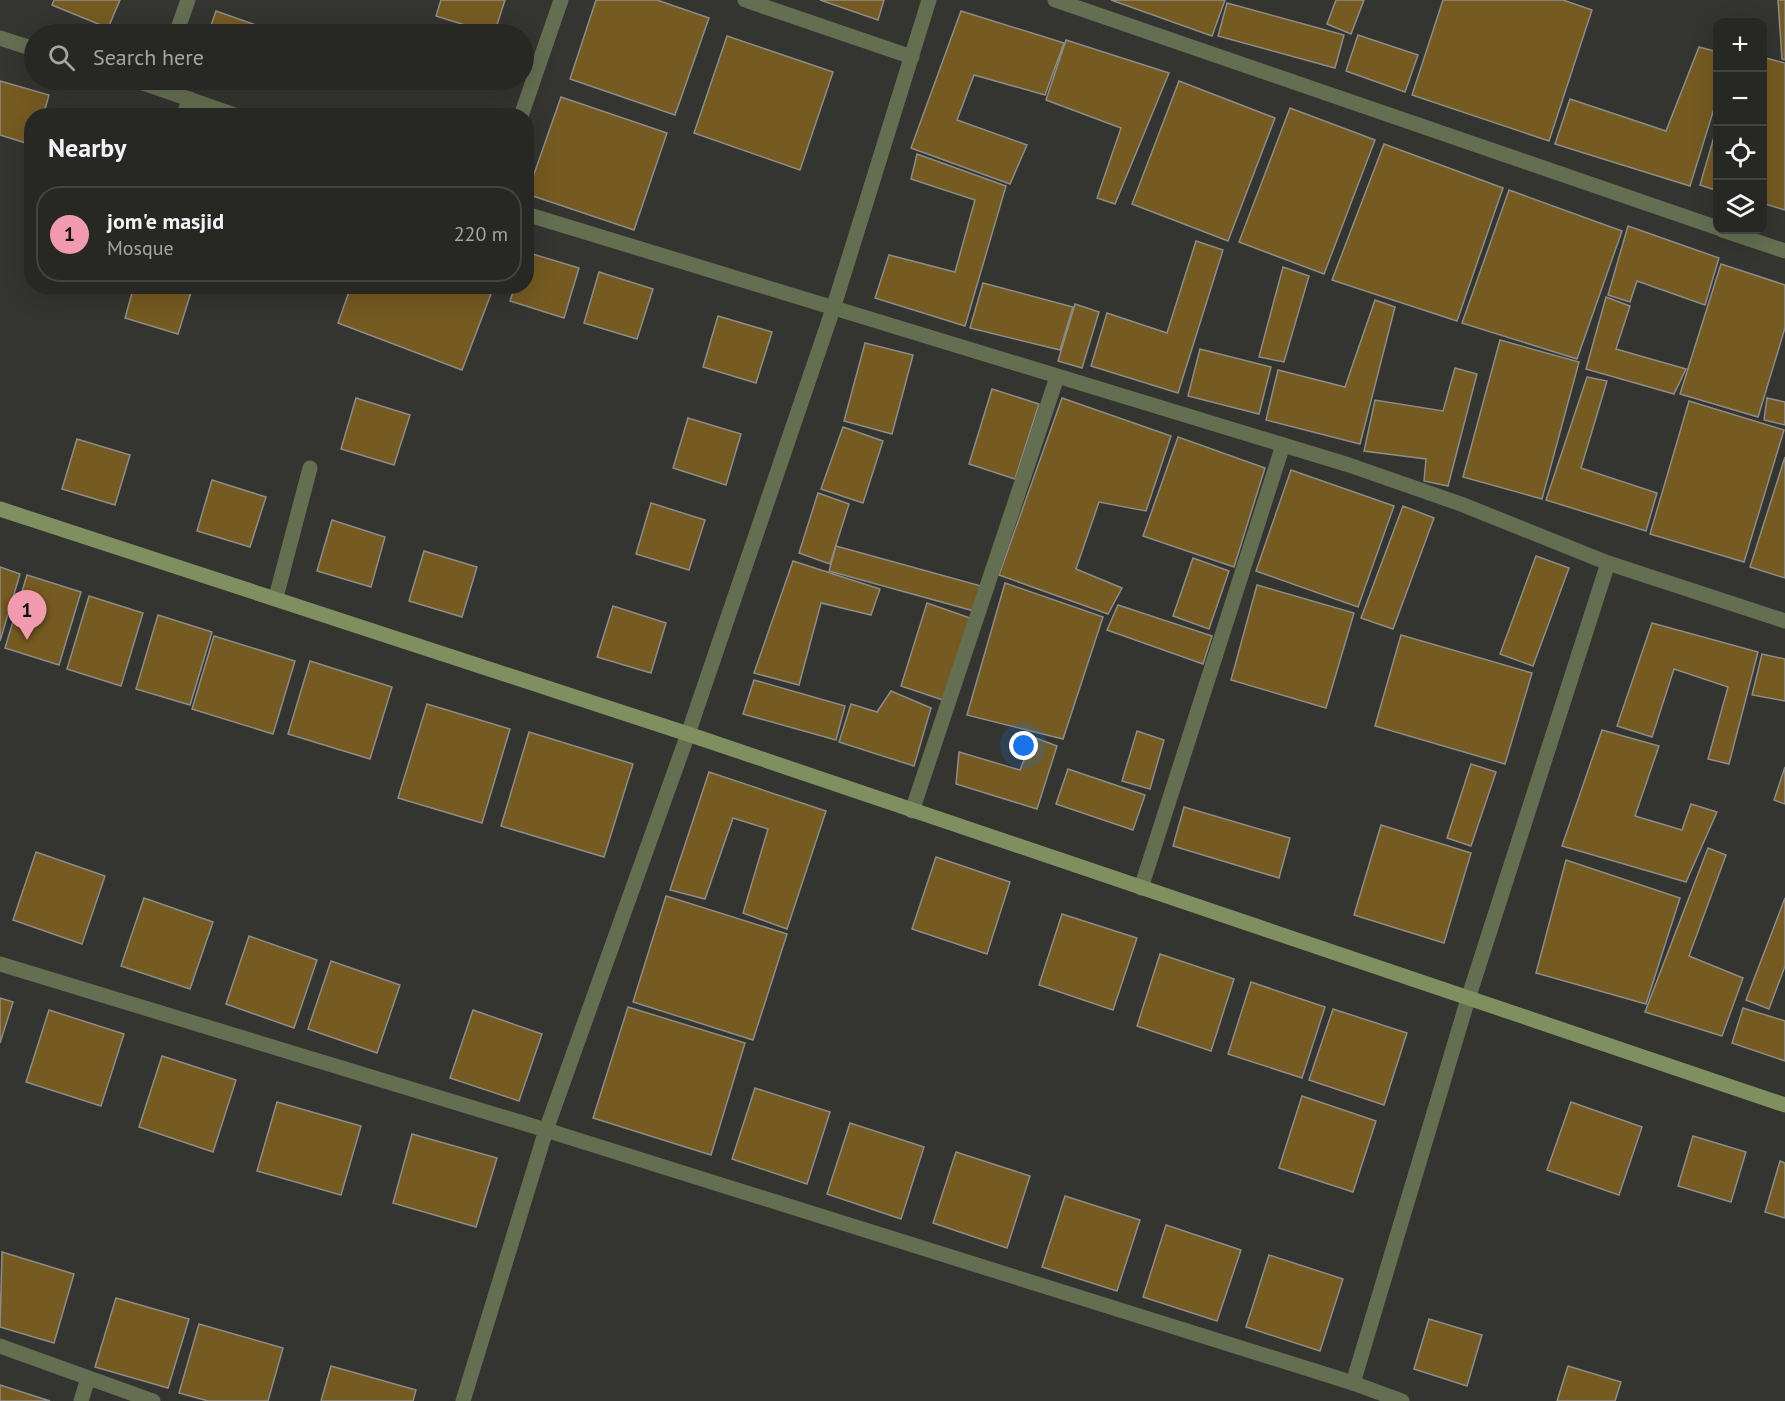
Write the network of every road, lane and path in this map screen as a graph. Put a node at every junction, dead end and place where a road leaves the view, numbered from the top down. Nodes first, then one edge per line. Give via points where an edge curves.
1 (188, 0) edge
2 (561, 0) edge
3 (746, 0) edge
4 (929, 0) edge
5 (1055, 0) edge
6 (180, 24) edge
7 (0, 38) edge
8 (24, 46) edge
9 (912, 57) junction
10 (534, 76) edge
11 (173, 90) edge
12 (529, 90) edge
13 (190, 99) junction
14 (186, 108) edge
15 (215, 108) edge
16 (523, 108) edge
17 (534, 216) edge
18 (1713, 226) edge
19 (1734, 234) edge
20 (1785, 251) edge
21 (833, 309) junction
22 (1057, 377) junction
23 (1283, 445) junction
24 (310, 468) dead end
25 (0, 509) edge
26 (1608, 563) junction
27 (276, 597) junction
28 (1785, 621) edge
29 (688, 734) junction
30 (912, 810) junction
31 (1141, 888) junction
32 (0, 964) edge
33 (1468, 999) junction
34 (1785, 1105) edge
35 (546, 1130) junction
36 (0, 1346) edge
37 (88, 1378) junction
38 (1353, 1383) junction
39 (81, 1401) edge
40 (153, 1401) edge
41 (463, 1401) edge
42 (1402, 1401) edge

1 - 6 street
2 - 10 street
3 - 9 street
4 - 9 street
5 - 18 street
7 - 8 street
9 - 21 street
11 - 13 street
12 - 16 street
13 - 14 street
13 - 15 street
17 - 21 street
19 - 20 street
21 - 22 street
21 - 29 street
22 - 23 street
22 - 30 street
23 - 26 street via 1461,504
23 - 31 street
24 - 27 street
25 - 27 main road
26 - 28 street
26 - 33 street
27 - 29 main road
29 - 30 main road
29 - 35 street
30 - 31 main road
31 - 33 main road
32 - 35 street
33 - 34 main road
33 - 38 street
35 - 38 street
35 - 41 street
36 - 37 street
37 - 39 street
37 - 40 street
38 - 42 street

